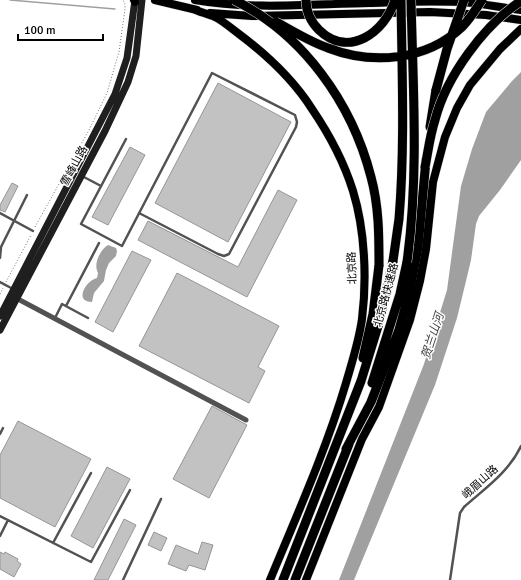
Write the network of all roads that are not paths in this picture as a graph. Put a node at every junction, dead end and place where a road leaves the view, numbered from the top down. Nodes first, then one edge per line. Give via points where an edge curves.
1 (155, 0) edge
2 (195, 0) edge
3 (234, 0) edge
4 (306, 0) edge
5 (395, 0) edge
6 (401, 0) edge
7 (411, 0) edge
8 (464, 0) edge
9 (482, 0) edge
10 (138, 1) edge
11 (521, 1) edge
12 (193, 9) junction
13 (254, 10) junction
14 (521, 10) edge
15 (521, 20) edge
16 (521, 29) edge
17 (126, 139) dead end
18 (425, 168) junction
19 (82, 175) junction
20 (101, 186) junction
21 (27, 195) dead end
22 (0, 213) edge
23 (139, 213) junction
24 (15, 221) junction
25 (33, 231) road end
26 (99, 243) dead end
27 (0, 258) edge
28 (0, 282) edge
29 (16, 293) junction
30 (66, 306) junction
31 (0, 316) edge
32 (55, 318) junction
33 (88, 318) dead end
34 (0, 330) edge
35 (346, 419) junction
36 (246, 420) dead end
37 (3, 428) dead end
38 (0, 434) edge
39 (521, 446) edge
40 (346, 449) junction
41 (91, 473) dead end
42 (130, 490) dead end
43 (161, 499) dead end
44 (0, 516) edge
45 (8, 520) junction
46 (0, 536) edge
47 (53, 543) junction
48 (123, 580) edge
49 (270, 580) edge
50 (283, 580) edge
51 (295, 580) edge
52 (306, 580) edge
53 (450, 580) edge

1 - 12 main road
2 - 14 main road via 267,6 446,2
3 - 13 highway, bridge
4 - 5 highway, bridge via 309,16 322,33 342,42 354,42 366,38 377,30 392,11
6 - 35 highway, 北京路快速路, bridge via 402,130 399,219 393,261 379,323
7 - 40 highway, 北京路快速路, bridge via 414,184 407,262 400,294 368,396
8 - 18 highway, bridge via 436,90
9 - 13 highway, bridge via 461,28 442,42 408,55 386,58 351,55 328,48
10 - 19 main road, 雪峰山路 via 138,42 131,76
10 - 29 main road, 雪峰山路 via 127,58 115,94
11 - 18 highway, bridge via 490,27 468,52 452,78 444,92 435,119
12 - 15 main road via 252,16 430,12
12 - 49 main road, 北京路 via 215,17 251,42 274,62 304,96 326,129 343,165 353,192 360,223 364,254 364,287 356,351 330,432
13 - 35 highway, bridge via 278,28 306,55 327,81 353,126 372,178 376,200 379,265 373,314
16 - 52 main road via 500,49 470,85 445,137 433,182 426,249 410,320 379,407 362,439
17 - 20 lane
18 - 40 highway via 418,247 410,290 371,402
19 - 20 lane
19 - 29 main road, 雪峰山路
20 - 23 lane via 81,224 122,246
21 - 24 lane
22 - 24 lane
23 - 23 lane via 212,73 294,115 298,122 296,127 229,254 218,254
24 - 25 lane
24 - 27 lane via 1,247
26 - 30 lane
28 - 29 lane
29 - 31 main road, 雪峰山路
29 - 32 street
29 - 34 main road, 雪峰山路
30 - 32 lane via 62,304
30 - 33 lane
32 - 36 street
35 - 50 highway, 北京路快速路
37 - 38 lane
39 - 53 lane, 峨眉山路 via 508,468 460,513
40 - 51 highway, 北京路快速路
41 - 47 lane
42 - 47 lane via 91,562
43 - 48 lane
44 - 45 lane
45 - 46 lane
45 - 47 lane

